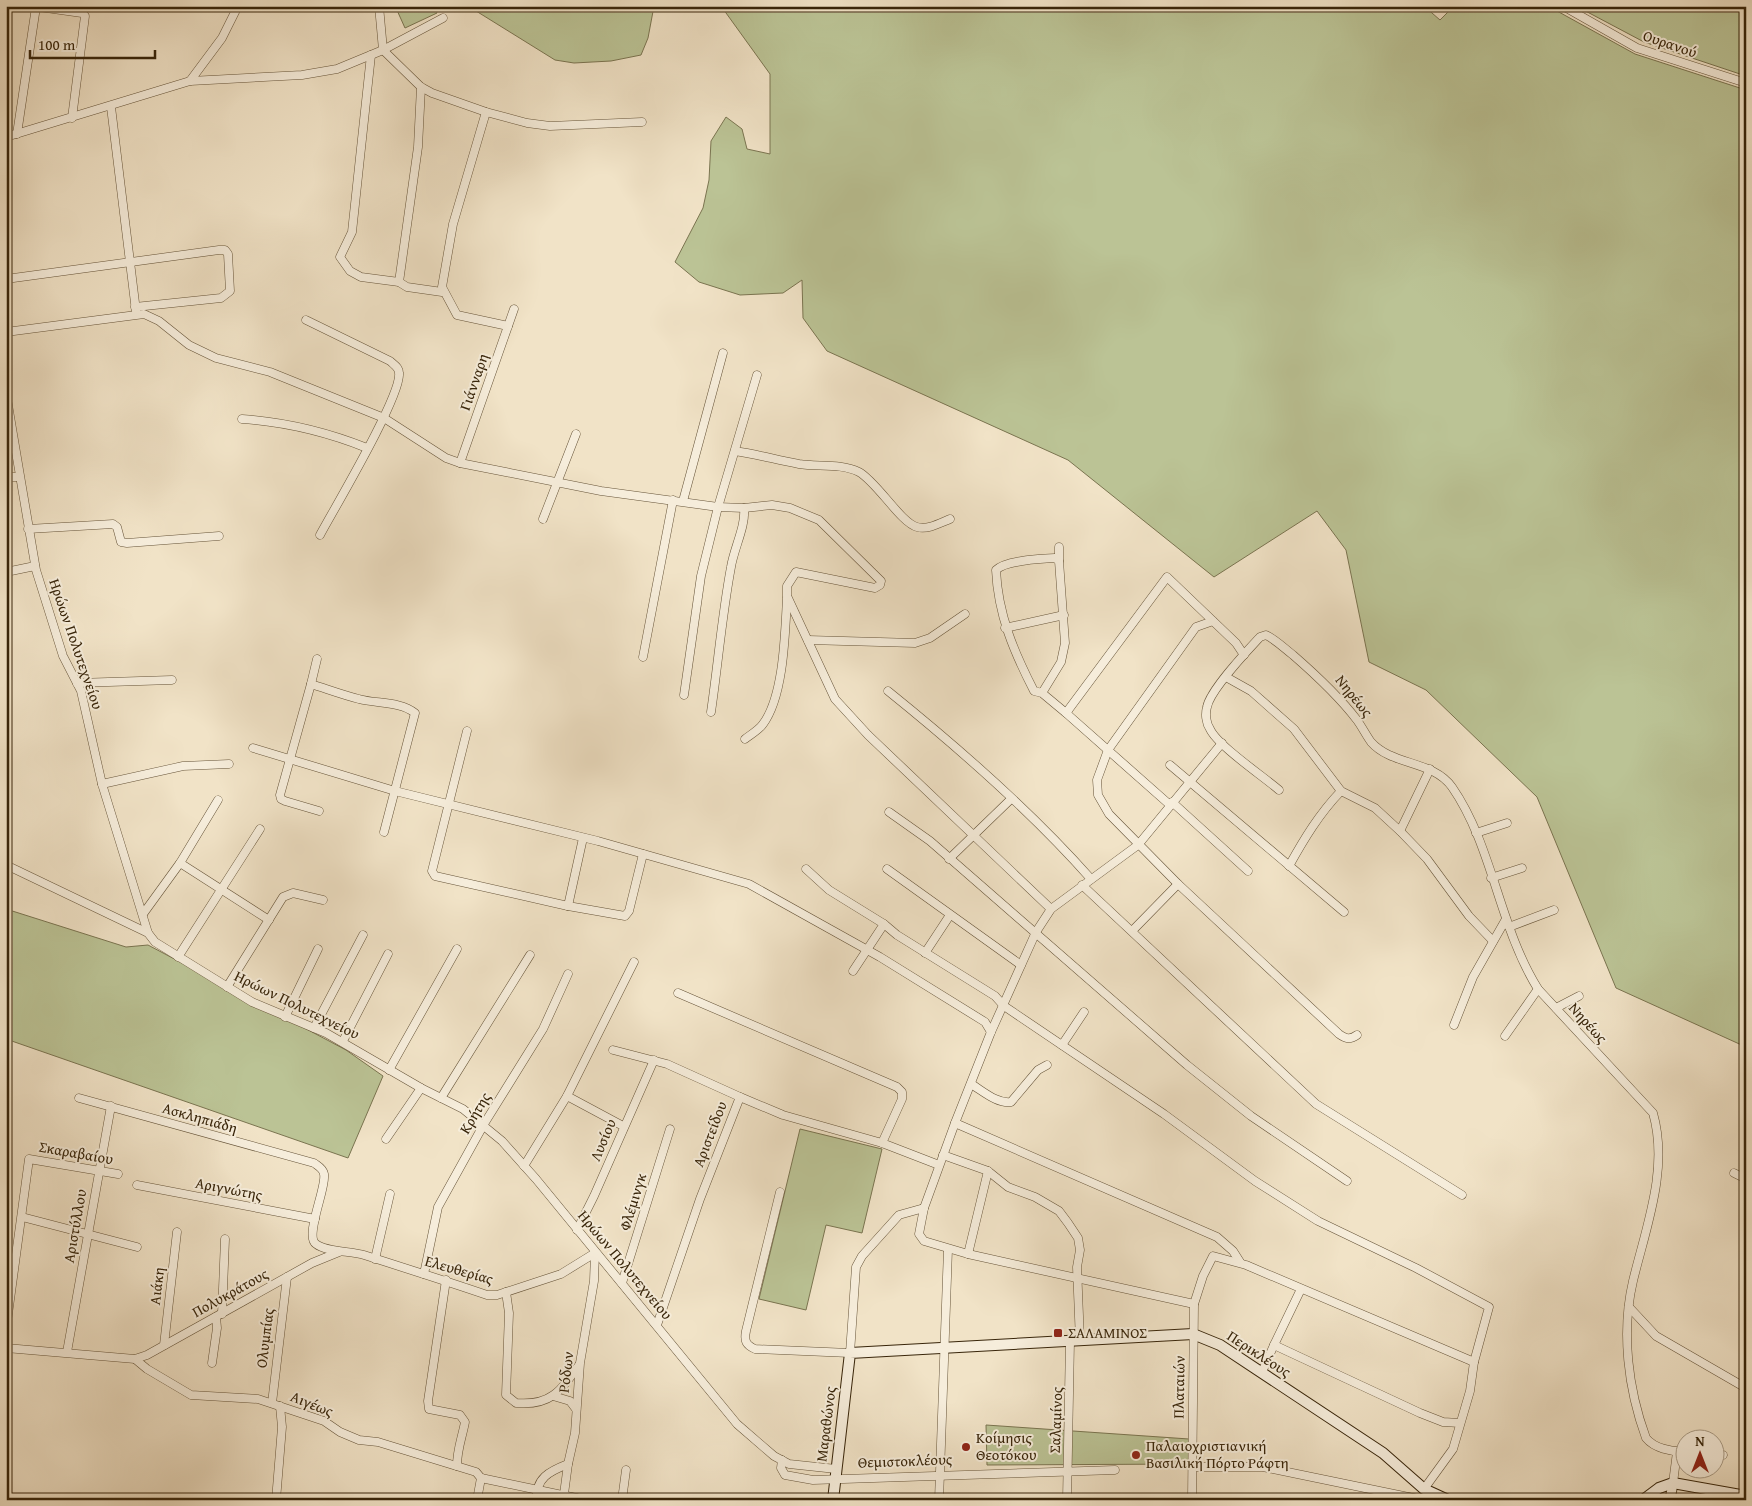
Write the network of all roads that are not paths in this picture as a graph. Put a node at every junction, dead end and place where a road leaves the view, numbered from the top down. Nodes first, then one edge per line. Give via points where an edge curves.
1 (32, 6) edge
2 (238, 6) edge
3 (379, 6) edge
4 (1562, 6) edge
5 (36, 7) edge
6 (444, 18) dead end
7 (383, 50) junction
8 (371, 55) junction
9 (190, 81) junction
10 (1746, 83) edge
11 (421, 87) junction
12 (111, 107) junction
13 (486, 112) junction
14 (72, 118) junction
15 (642, 122) dead end
16 (17, 134) junction
17 (6, 137) edge
18 (131, 262) junction
19 (6, 279) edge
20 (399, 282) junction
21 (442, 292) junction
22 (514, 309) dead end
23 (136, 310) junction
24 (306, 320) dead end
25 (508, 326) junction
26 (6, 332) edge
27 (723, 353) dead end
28 (758, 375) dead end
29 (6, 394) edge
30 (384, 418) junction
31 (8, 420) edge
32 (242, 420) dead end
33 (576, 434) dead end
34 (367, 448) junction
35 (735, 451) junction
36 (460, 463) junction
37 (20, 477) junction
38 (6, 478) edge
39 (558, 483) junction
40 (673, 500) junction
41 (683, 501) junction
42 (718, 507) junction
43 (744, 508) junction
44 (543, 519) dead end
45 (950, 519) dead end
46 (28, 530) junction
47 (320, 535) dead end
48 (219, 536) dead end
49 (1059, 547) dead end
50 (1059, 561) junction
51 (35, 566) junction
52 (6, 572) edge
53 (787, 596) junction
54 (965, 614) dead end
55 (1064, 615) junction
56 (1213, 621) junction
57 (1005, 628) junction
58 (808, 640) junction
59 (1244, 655) junction
60 (643, 656) dead end
61 (317, 659) dead end
62 (1226, 677) junction
63 (172, 680) dead end
64 (77, 684) junction
65 (311, 684) junction
66 (888, 691) dead end
67 (1042, 694) junction
68 (684, 695) dead end
69 (711, 712) dead end
70 (1066, 713) junction
71 (467, 731) dead end
72 (744, 739) dead end
73 (1222, 743) junction
74 (252, 748) dead end
75 (1108, 750) junction
76 (290, 760) junction
77 (229, 764) dead end
78 (1170, 765) dead end
79 (1430, 769) junction
80 (1188, 780) junction
81 (102, 784) junction
82 (395, 790) junction
83 (1280, 790) dead end
84 (1341, 790) junction
85 (1012, 799) junction
86 (218, 800) dead end
87 (449, 804) junction
88 (1171, 804) junction
89 (319, 811) dead end
90 (889, 812) dead end
91 (1507, 823) dead end
92 (260, 829) dead end
93 (1400, 831) junction
94 (384, 832) dead end
95 (1476, 833) junction
96 (974, 834) junction
97 (583, 838) junction
98 (1138, 844) junction
99 (643, 854) junction
100 (949, 859) junction
101 (180, 863) junction
102 (6, 865) edge
103 (1289, 866) junction
104 (1522, 868) dead end
105 (806, 869) dead end
106 (887, 869) dead end
107 (1248, 871) dead end
108 (1491, 878) junction
109 (1091, 879) junction
110 (1178, 884) junction
111 (1082, 885) junction
112 (222, 890) junction
113 (323, 900) dead end
114 (568, 906) junction
115 (1051, 909) junction
116 (1554, 910) dead end
117 (1344, 912) dead end
118 (143, 914) junction
119 (950, 915) junction
120 (1506, 919) junction
121 (269, 920) junction
122 (884, 924) junction
123 (1508, 928) junction
124 (1133, 930) junction
125 (1036, 932) junction
126 (148, 933) junction
127 (363, 936) dead end
128 (1493, 941) junction
129 (318, 949) dead end
130 (457, 949) dead end
131 (868, 950) junction
132 (925, 953) junction
133 (388, 954) dead end
134 (530, 955) dead end
135 (178, 957) junction
136 (634, 962) dead end
137 (1021, 965) junction
138 (853, 971) dead end
139 (568, 974) dead end
140 (227, 987) junction
141 (1538, 989) junction
142 (678, 993) dead end
143 (1579, 996) dead end
144 (1004, 1006) junction
145 (1556, 1008) junction
146 (1084, 1012) dead end
147 (286, 1017) junction
148 (1454, 1025) dead end
149 (314, 1028) junction
150 (991, 1032) junction
151 (1357, 1035) dead end
152 (1505, 1036) dead end
153 (343, 1042) junction
154 (1062, 1044) junction
155 (613, 1050) dead end
156 (654, 1060) junction
157 (1047, 1064) dead end
158 (390, 1070) junction
159 (972, 1084) junction
160 (421, 1088) junction
161 (567, 1096) junction
162 (740, 1097) junction
163 (79, 1098) dead end
164 (442, 1098) junction
165 (111, 1106) junction
166 (955, 1123) junction
167 (484, 1124) junction
168 (623, 1126) junction
169 (670, 1129) dead end
170 (386, 1139) dead end
171 (882, 1143) junction
172 (944, 1154) junction
173 (939, 1165) junction
174 (524, 1166) junction
175 (988, 1171) junction
176 (99, 1172) junction
177 (1734, 1173) dead end
178 (118, 1174) dead end
179 (1746, 1178) edge
180 (1347, 1182) dead end
181 (137, 1185) dead end
182 (780, 1192) dead end
183 (390, 1194) dead end
184 (1462, 1195) dead end
185 (924, 1208) junction
186 (22, 1217) junction
187 (315, 1220) junction
188 (577, 1230) junction
189 (88, 1232) junction
190 (177, 1232) dead end
191 (225, 1239) dead end
192 (137, 1247) dead end
193 (948, 1249) junction
194 (339, 1252) junction
195 (595, 1253) junction
196 (968, 1254) junction
197 (375, 1259) junction
198 (1240, 1262) junction
199 (424, 1274) junction
200 (288, 1277) junction
201 (1078, 1278) junction
202 (446, 1280) junction
203 (622, 1283) junction
204 (1301, 1289) junction
205 (506, 1292) junction
206 (1194, 1304) junction
207 (1630, 1307) junction
208 (219, 1315) junction
209 (657, 1325) junction
210 (6, 1329) edge
211 (1193, 1334) junction
212 (1075, 1341) junction
213 (164, 1345) junction
214 (1274, 1345) junction
215 (944, 1346) junction
216 (6, 1348) edge
217 (67, 1352) junction
218 (850, 1353) junction
219 (135, 1359) junction
220 (1474, 1362) junction
221 (212, 1363) dead end
222 (580, 1363) junction
223 (1262, 1372) junction
224 (1746, 1388) edge
225 (553, 1396) junction
226 (276, 1405) junction
227 (576, 1409) junction
228 (1460, 1423) junction
229 (1674, 1450) edge
230 (782, 1460) junction
231 (568, 1464) junction
232 (457, 1466) junction
233 (1192, 1467) junction
234 (626, 1470) dead end
235 (1066, 1470) junction
236 (1115, 1470) dead end
237 (836, 1474) junction
238 (940, 1475) junction
239 (481, 1478) junction
240 (1674, 1478) edge
241 (1673, 1483) junction
242 (536, 1490) junction
243 (564, 1494) junction
244 (1423, 1494) edge
245 (1746, 1496) edge
246 (1439, 1499) edge
247 (276, 1500) edge
248 (477, 1500) edge
249 (537, 1500) edge
250 (586, 1500) edge
251 (622, 1500) edge
252 (833, 1500) edge
253 (939, 1500) edge
254 (1067, 1500) edge
255 (1192, 1500) edge
256 (1643, 1500) edge
257 (1670, 1500) edge

1 - 5 street
2 - 9 street via 222,38
3 - 7 street
4 - 10 street, Ουρανού via 1637,48
5 - 14 street via 82,13 86,19
5 - 16 street
6 - 7 street
7 - 8 street
7 - 11 street
8 - 9 street via 338,68 302,75
8 - 20 street via 352,232 340,257 350,271 360,277
9 - 12 street
11 - 13 street
11 - 20 street via 418,147
12 - 14 street
12 - 18 street
13 - 15 street via 550,126
13 - 21 street via 453,224
14 - 16 street
16 - 17 street
18 - 19 street
18 - 23 street
18 - 23 street via 219,250 226,250 228,254 228,295
20 - 21 street via 407,287
21 - 25 street via 457,315
22 - 25 street, Γιάνναρη
23 - 26 street
23 - 30 street via 151,316 189,345 216,358 270,372
24 - 30 street via 397,367 400,375
25 - 36 street, Γιάνναρη
27 - 41 street
28 - 35 street
29 - 31 street, Ηρώων Πολυτεχνείου
30 - 34 street
30 - 36 street via 446,458
31 - 37 street, Ηρώων Πολυτεχνείου
32 - 34 street via 278,422 338,436
33 - 39 street
34 - 47 street
35 - 42 street
35 - 45 street via 857,472 868,478 894,508 917,527
36 - 39 street
37 - 38 street
37 - 46 street, Ηρώων Πολυτεχνείου
39 - 40 street
39 - 44 street
40 - 41 street
40 - 60 street
41 - 42 street
42 - 43 street
42 - 68 street via 701,576
43 - 53 street via 772,505 805,512 819,520 881,581 875,588 796,572 787,586
43 - 69 street via 745,519 731,567
46 - 48 street via 113,524 121,542 127,543
46 - 51 street, Ηρώων Πολυτεχνείου
49 - 50 street
50 - 55 street
50 - 57 street via 1055,558 1008,564 996,570
51 - 52 street
51 - 64 street, Ηρώων Πολυτεχνείου via 53,629
53 - 58 street
53 - 72 street via 781,663 773,702 762,725
54 - 58 street via 930,638 915,643
55 - 57 street
55 - 67 street via 1065,643 1061,662
56 - 59 street
56 - 70 street via 1168,577
56 - 75 street via 1196,627
57 - 67 street via 1034,692
58 - 96 street via 835,699 868,735
59 - 62 street
59 - 79 street, Νηρέως via 1260,637 1266,635 1321,678 1378,749
61 - 65 street
62 - 73 street via 1207,706 1206,717 1210,731
62 - 84 street via 1258,698 1294,729
63 - 64 street
64 - 81 street, Ηρώων Πολυτεχνείου
65 - 76 street
65 - 82 street via 415,713
66 - 85 street via 972,760
67 - 70 street
70 - 75 street
71 - 87 street
73 - 80 street
73 - 83 street
74 - 76 street
75 - 88 street
75 - 98 street via 1097,780 1098,795 1109,814
76 - 82 street
76 - 89 street via 281,799
77 - 81 street via 183,766
78 - 80 street
79 - 93 street
79 - 95 street, Νηρέως via 1452,786
80 - 88 street
80 - 103 street
81 - 118 street, Ηρώων Πολυτεχνείου
82 - 87 street
82 - 94 street
84 - 93 street via 1374,808
84 - 103 street via 1308,831
85 - 96 street
85 - 109 street via 1052,834
86 - 101 street
87 - 97 street
87 - 114 street via 432,871 435,876
88 - 98 street
88 - 107 street
90 - 100 street
91 - 95 street
92 - 112 street
93 - 128 street via 1426,859 1468,916
95 - 108 street, Νηρέως
96 - 100 street
96 - 115 street
97 - 99 street
97 - 114 street
98 - 109 street
98 - 110 street
99 - 114 street via 625,916
99 - 131 street via 749,884
100 - 125 street
101 - 112 street
101 - 118 street
102 - 126 street
103 - 117 street
104 - 108 street
105 - 122 street via 829,890
106 - 119 street
108 - 120 street, Νηρέως
109 - 111 street
110 - 124 street
110 - 151 street via 1340,1034 1352,1039
111 - 115 street
111 - 124 street
112 - 121 street
112 - 135 street
113 - 121 street via 288,894 283,896
115 - 125 street
116 - 123 street
118 - 126 street, Ηρώων Πολυτεχνείου
119 - 132 street
119 - 137 street
120 - 123 street, Νηρέως
120 - 128 street
121 - 140 street
122 - 131 street
122 - 132 street
123 - 141 street, Νηρέως
124 - 184 street via 1316,1104
125 - 137 street
125 - 180 street via 1187,1065 1251,1116
126 - 135 street, Ηρώων Πολυτεχνείου via 155,942
127 - 149 street
128 - 148 street via 1473,977
129 - 147 street
130 - 158 street
131 - 138 street
131 - 150 street via 985,1022
132 - 144 street via 995,996
133 - 153 street
134 - 164 street
135 - 140 street, Ηρώων Πολυτεχνείου
136 - 161 street
137 - 144 street
139 - 167 street, Κρήτης via 543,1029
140 - 147 street, Ηρώων Πολυτεχνείου
141 - 145 street, Νηρέως
141 - 152 street
142 - 171 street via 896,1087 902,1092 902,1099
143 - 145 street
144 - 150 street
144 - 154 street
145 - 207 street, Νηρέως via 1645,1102 1657,1127 1653,1205 1633,1282
146 - 154 street
147 - 149 street, Ηρώων Πολυτεχνείου
149 - 153 street, Ηρώων Πολυτεχνείου
150 - 159 street
153 - 158 street, Ηρώων Πολυτεχνείου
154 - 220 street via 1164,1114 1254,1182 1318,1221 1484,1303 1489,1307 1489,1313
155 - 156 street
156 - 162 street via 679,1068
156 - 168 street, Λυσίου
157 - 159 street via 1011,1102 993,1098
158 - 160 street, Ηρώων Πολυτεχνείου
159 - 166 street
160 - 164 street, Ηρώων Πολυτεχνείου
160 - 170 street
161 - 168 street
161 - 174 street
162 - 171 street, Αριστείδου via 783,1115
162 - 209 street, Αριστείδου
163 - 165 street, Ασκληπιάδη
164 - 167 street, Ηρώων Πολυτεχνείου
165 - 176 street, Αριστύλλου
165 - 187 street, Ασκληπιάδη via 314,1163 324,1175
166 - 172 street
166 - 198 street via 1217,1237
167 - 174 street, Ηρώων Πολυτεχνείου
167 - 199 street, Κρήτης via 438,1206
168 - 188 street, Λυσίου
169 - 203 street, Φλέμινγκ
171 - 173 street, Αριστείδου
172 - 173 street
172 - 175 street, Σαλαμίνος
173 - 185 street
174 - 188 street, Ηρώων Πολυτεχνείου
175 - 196 street
175 - 201 street, Σαλαμίνος via 1008,1187 1035,1196 1059,1211 1078,1238
176 - 178 street, Σκαραβαίου
176 - 186 street, Σκαραβαίου via 29,1159
176 - 189 street, Αριστύλλου
177 - 179 street
181 - 187 street, Αριγνώτης
182 - 218 street via 744,1340 755,1349
183 - 197 street
185 - 193 street via 919,1234 924,1241
185 - 218 street via 899,1215 856,1267
186 - 189 street
186 - 210 street
187 - 194 street, Ελευθερίας via 312,1236 316,1244
188 - 195 street, Ηρώων Πολυτεχνείου
189 - 192 street
189 - 217 street, Αριστύλλου
190 - 213 street, Αιάκη
191 - 208 street
193 - 196 street
193 - 215 street
194 - 197 street, Ελευθερίας
194 - 200 street, Πολυκράτους
195 - 203 street, Ηρώων Πολυτεχνείου
195 - 205 street, Ελευθερίας via 562,1274
195 - 222 street, Ρόδων via 594,1281
196 - 201 street
197 - 199 street, Ελευθερίας
198 - 204 street
198 - 206 street, Πλαταιών via 1213,1256
199 - 202 street, Ελευθερίας
200 - 208 street, Πολυκράτους
200 - 226 street, Ολυμπίας
201 - 206 street
201 - 212 street, Σαλαμίνος
202 - 205 street, Ελευθερίας via 487,1295
202 - 232 street via 428,1401 429,1409 460,1415 465,1422 456,1450
203 - 209 street, Ηρώων Πολυτεχνείου
204 - 214 street
204 - 220 street
205 - 225 street via 506,1395 516,1403 527,1404
206 - 211 street, Πλαταιών
207 - 224 street via 1656,1336
207 - 229 street, Νηρέως via 1626,1334 1628,1362 1641,1424 1651,1445
208 - 213 street, Πολυκράτους
208 - 221 street
209 - 230 street, Ηρώων Πολυτεχνείου via 737,1424
211 - 212 main road, Περικλέους
211 - 223 main road, Περικλέους via 1220,1345
211 - 233 street, Πλαταιών
212 - 215 main road, Περικλέους
212 - 235 street, Σαλαμίνος
213 - 219 street, Πολυκράτους
214 - 223 street
214 - 228 street via 1420,1413 1443,1422
215 - 218 main road, Περικλέους
215 - 238 street
216 - 217 street
217 - 219 street
218 - 237 main road, Μαραθώνος
219 - 226 street, Αιγέως via 191,1395 252,1398
220 - 228 street via 1470,1391
222 - 225 street
222 - 227 street, Ρόδων
223 - 244 main road, Περικλέους via 1383,1453
225 - 227 street via 570,1401
226 - 232 street, Αιγέως via 324,1421 359,1440 378,1442
226 - 247 street, Ολυμπίας via 282,1427
227 - 231 street, Ρόδων
228 - 244 street via 1453,1449
230 - 237 street, Ηρώων Πολυτεχνείου
230 - 237 street via 781,1468 785,1475 812,1480
231 - 242 street via 545,1476
231 - 243 street, Ρόδων
232 - 239 street, Αιγέως via 476,1472
233 - 244 street via 1262,1467
233 - 255 street, Πλαταιών
234 - 251 street
235 - 236 street, Θεμιστοκλέους
235 - 238 street, Θεμιστοκλέους
235 - 254 street, Σαλαμίνος
237 - 238 street, Θεμιστοκλέους
237 - 252 main road, Μαραθώνος
238 - 253 street
239 - 242 street, Αιγέως
239 - 248 street
240 - 241 street, Νηρέως
241 - 245 main road
241 - 256 main road via 1659,1488
241 - 257 street, Νηρέως
242 - 243 street, Αιγέως
242 - 249 street
243 - 250 street, Αιγέως
244 - 246 main road, Περικλέους

